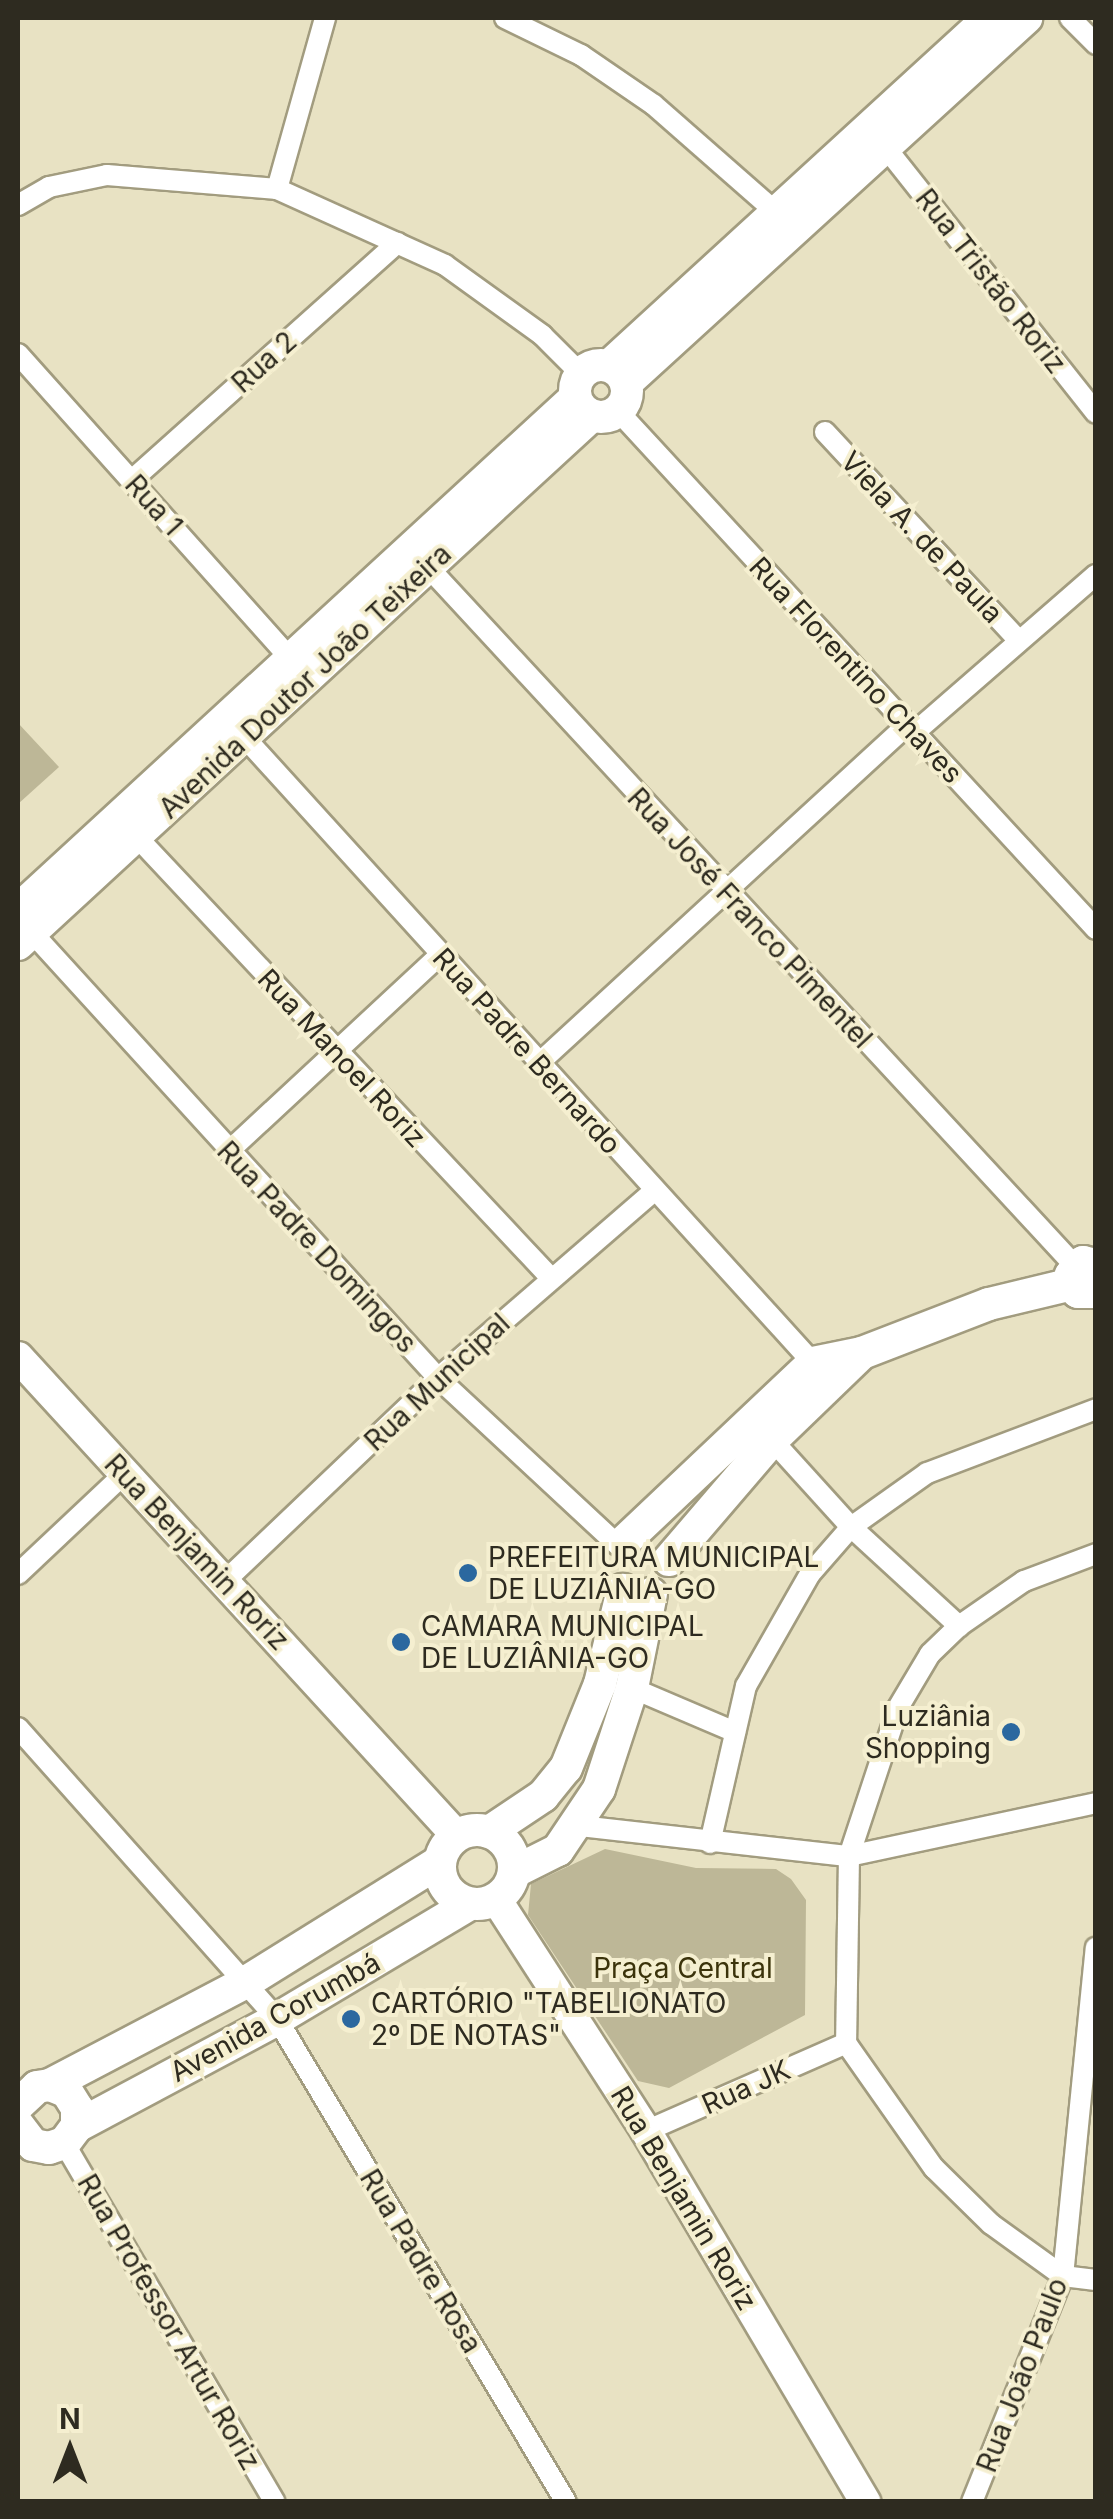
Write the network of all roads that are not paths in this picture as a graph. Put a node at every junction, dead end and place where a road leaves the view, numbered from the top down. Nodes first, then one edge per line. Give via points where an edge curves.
1 (325, 18) edge
2 (504, 18) edge
3 (989, 18) edge
4 (1026, 18) edge
5 (1070, 18) edge
6 (1096, 44) edge
7 (886, 148) junction
8 (277, 189) junction
9 (20, 194) edge
10 (776, 212) junction
11 (397, 243) junction
12 (18, 354) edge
13 (600, 392) junction
14 (1096, 413) edge
15 (825, 432) dead end
16 (132, 480) junction
17 (428, 567) junction
18 (1096, 575) edge
19 (1018, 641) junction
20 (290, 658) junction
21 (235, 727) junction
22 (910, 729) junction
23 (136, 836) junction
24 (727, 896) junction
25 (21, 926) edge
26 (1096, 928) edge
27 (440, 955) junction
28 (338, 1056) junction
29 (538, 1064) junction
30 (228, 1151) junction
31 (654, 1190) junction
32 (550, 1277) junction
33 (1085, 1277) edge
34 (862, 1353) junction
35 (18, 1357) edge
36 (814, 1363) junction
37 (438, 1378) junction
38 (1096, 1409) edge
39 (772, 1440) junction
40 (124, 1474) junction
41 (852, 1527) junction
42 (622, 1543) junction
43 (1096, 1554) edge
44 (670, 1560) junction
45 (18, 1574) edge
46 (226, 1580) junction
47 (637, 1592) junction
48 (959, 1626) junction
49 (632, 1688) junction
50 (18, 1728) edge
51 (735, 1732) junction
52 (1096, 1803) edge
53 (580, 1826) junction
54 (462, 1843) junction
55 (710, 1843) junction
56 (849, 1856) junction
57 (494, 1892) junction
58 (1096, 1948) edge
59 (248, 1981) junction
60 (277, 2020) junction
61 (846, 2043) junction
62 (1092, 2043) edge
63 (35, 2118) edge
64 (646, 2131) junction
65 (1064, 2276) junction
66 (1096, 2280) edge
67 (275, 2502) edge
68 (566, 2502) edge
69 (865, 2502) edge
70 (972, 2502) edge

1 - 8 street
2 - 10 street via 581,55 654,105
3 - 10 main road, Avenida Doutor João Teixeira
4 - 7 main road, Avenida Doutor João Teixeira
5 - 6 street
7 - 13 main road, Avenida Doutor João Teixeira
7 - 14 street, Rua Tristão Roriz
8 - 9 street, Rua Florentino Chaves via 107,176
8 - 11 street, Rua Florentino Chaves
10 - 13 main road, Avenida Doutor João Teixeira
11 - 13 street, Rua Florentino Chaves via 499,302
11 - 16 street, Rua 2
12 - 16 street, Rua 1
13 - 17 main road, Avenida Doutor João Teixeira
13 - 20 main road, Avenida Doutor João Teixeira
13 - 22 street, Rua Florentino Chaves
15 - 19 street, Viela A. de Paula
16 - 20 street, Rua 1
17 - 21 main road, Avenida Doutor João Teixeira
17 - 24 street, Rua José Franco Pimentel
18 - 19 street
19 - 22 street
20 - 21 main road, Avenida Doutor João Teixeira
21 - 23 main road, Avenida Doutor João Teixeira
21 - 25 main road, Avenida Doutor João Teixeira
21 - 27 street, Rua Padre Bernardo
22 - 24 street
22 - 26 street, Rua Florentino Chaves
23 - 25 main road, Avenida Doutor João Teixeira
23 - 28 street, Rua Manoel Roriz
24 - 29 street
24 - 33 street, Rua José Franco Pimentel
25 - 30 street, Rua Padre Domingos
27 - 28 street
27 - 29 street, Rua Padre Bernardo
28 - 30 street
28 - 32 street, Rua Manoel Roriz
29 - 31 street, Rua Padre Bernardo
30 - 37 street, Rua Padre Domingos
31 - 32 street, Rua Municipal
31 - 36 street, Rua Padre Bernardo
32 - 37 street, Rua Municipal
33 - 34 main road via 989,1304
34 - 36 main road
34 - 39 main road
35 - 40 street, Rua Benjamin Roriz
36 - 42 main road
37 - 42 street, Rua Padre Domingos
37 - 46 street, Rua Municipal
38 - 41 street via 928,1473
39 - 41 street
39 - 44 main road
40 - 45 street
40 - 46 street, Rua Benjamin Roriz
41 - 48 street
41 - 51 street via 810,1574 768,1643 746,1686
42 - 44 main road via 652,1539
42 - 47 main road via 611,1574
43 - 48 street via 1024,1581
44 - 47 main road via 664,1584
46 - 54 street, Rua Benjamin Roriz
47 - 49 main road, Avenida Corumbá
47 - 54 main road, Avenida Corumbá via 566,1768 544,1796
48 - 56 street via 930,1654 898,1708
49 - 51 street
49 - 53 main road, Avenida Corumbá
50 - 59 street
51 - 55 street
52 - 56 street
53 - 55 street
53 - 57 main road, Avenida Corumbá via 558,1850
54 - 57 main road via 513,1855
54 - 57 main road via 450,1894
54 - 59 main road, Avenida Corumbá
55 - 56 street
56 - 61 street
57 - 60 main road, Avenida Corumbá
57 - 64 street, Rua Benjamin Roriz
58 - 62 street, Rua João Paulo
59 - 60 street, Rua Padre Rosa
59 - 63 main road, Avenida Corumbá
60 - 63 main road, Avenida Corumbá
60 - 68 street, Rua Padre Rosa
61 - 64 street, Rua JK
61 - 65 street via 934,2168 990,2224
62 - 65 street, Rua João Paulo
63 - 67 street, Rua Professor Artur Roriz
64 - 69 street, Rua Benjamin Roriz
65 - 66 street
65 - 70 street, Rua João Paulo

